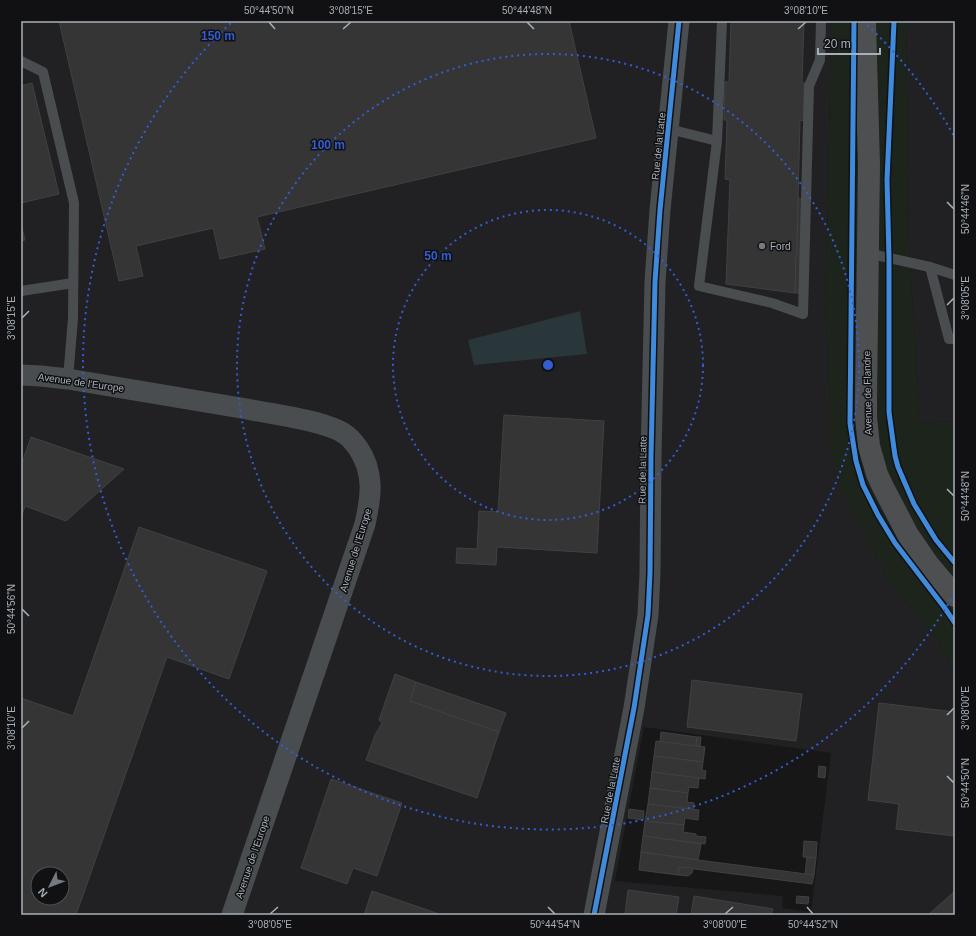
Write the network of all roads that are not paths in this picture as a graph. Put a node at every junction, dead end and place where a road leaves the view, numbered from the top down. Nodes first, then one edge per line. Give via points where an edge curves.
1 (679, 21) edge
2 (722, 21) edge
3 (821, 21) edge
4 (866, 21) edge
5 (879, 21) edge
6 (21, 61) edge
7 (669, 129) junction
8 (717, 141) junction
9 (868, 165) junction
10 (867, 253) junction
11 (930, 267) junction
12 (955, 275) edge
13 (73, 283) junction
14 (21, 291) edge
15 (955, 339) edge
16 (21, 375) edge
17 (68, 379) junction
18 (955, 596) edge
19 (232, 915) edge
20 (594, 915) edge

1 - 7 street, Rue de la Latte
2 - 8 lane
3 - 8 lane via 820,60 809,86 803,314 772,303 699,286
4 - 9 main road, Avenue de Flandre
5 - 9 main road, Avenue de Flandre
6 - 13 lane via 42,72 74,203
7 - 8 lane
7 - 20 street, Rue de la Latte via 655,282 648,615 634,708
9 - 10 main road, Avenue de Flandre
10 - 11 lane
10 - 18 main road, Avenue de Flandre via 866,417 872,460 908,535
11 - 12 lane
11 - 15 lane via 948,339
13 - 14 lane
13 - 17 lane
16 - 17 street, Avenue de l'Europe
17 - 19 street, Avenue de l'Europe via 315,422 346,434 362,454 368,468 370,496 365,524

